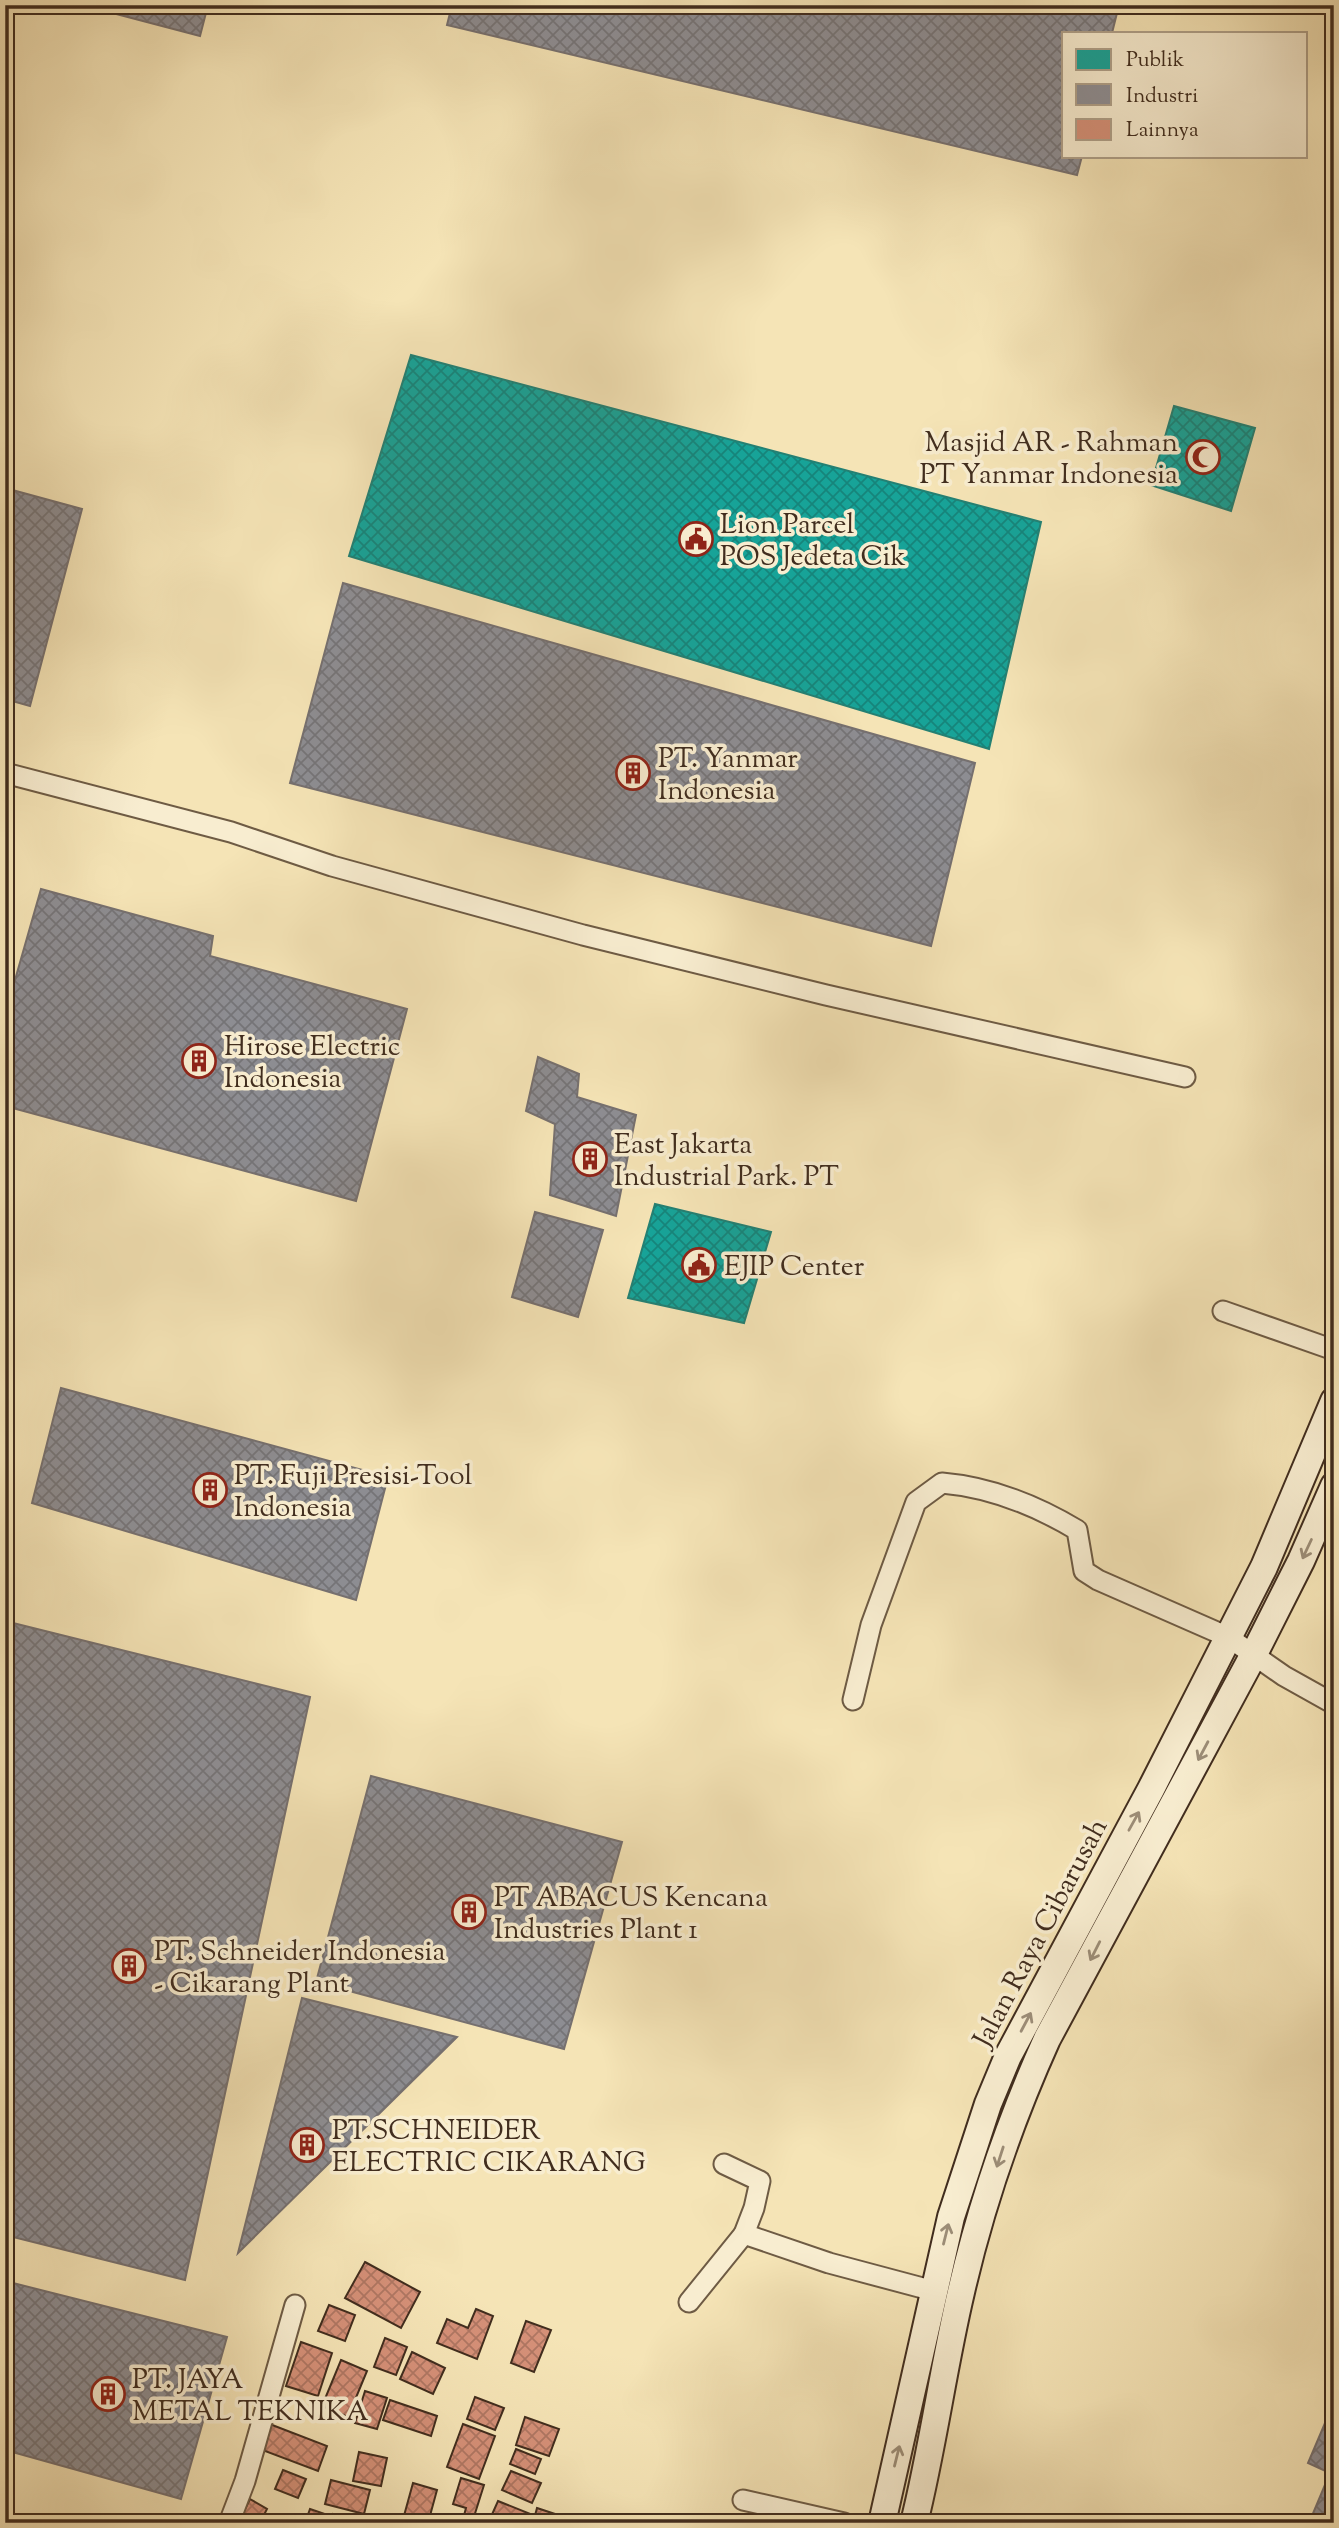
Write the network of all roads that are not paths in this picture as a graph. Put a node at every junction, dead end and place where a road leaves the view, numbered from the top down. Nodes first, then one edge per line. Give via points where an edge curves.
1 (5, 773) edge
2 (1185, 1077) dead end
3 (1223, 1311) dead end
4 (1334, 1350) edge
5 (1334, 1401) edge
6 (1334, 1486) edge
7 (1228, 1637) junction
8 (1253, 1656) junction
9 (853, 1700) dead end
10 (1334, 1704) edge
11 (724, 2164) dead end
12 (744, 2234) junction
13 (934, 2291) junction
14 (689, 2302) dead end
15 (295, 2305) dead end
16 (743, 2500) dead end
17 (229, 2523) edge
18 (844, 2523) edge
19 (882, 2523) edge
20 (914, 2523) edge

1 - 2 street via 231,832 332,866 596,938 839,999
3 - 4 street
5 - 7 street, Jalan Raya Cibarusah via 1296,1496
6 -> 8 street, Jalan Raya Cibarusah
7 - 8 street
7 - 9 street via 1084,1571 1077,1530 1054,1516 966,1485 942,1483 916,1502 872,1625
13 -> 7 street, Jalan Raya Cibarusah via 959,2184 1008,2056
8 - 10 street
8 -> 20 street, Jalan Raya Cibarusah via 1046,2039 1023,2092 960,2293
11 - 12 street via 760,2182
12 - 13 street
12 - 14 street
19 -> 13 street, Jalan Raya Cibarusah
15 - 17 street
16 - 18 street

